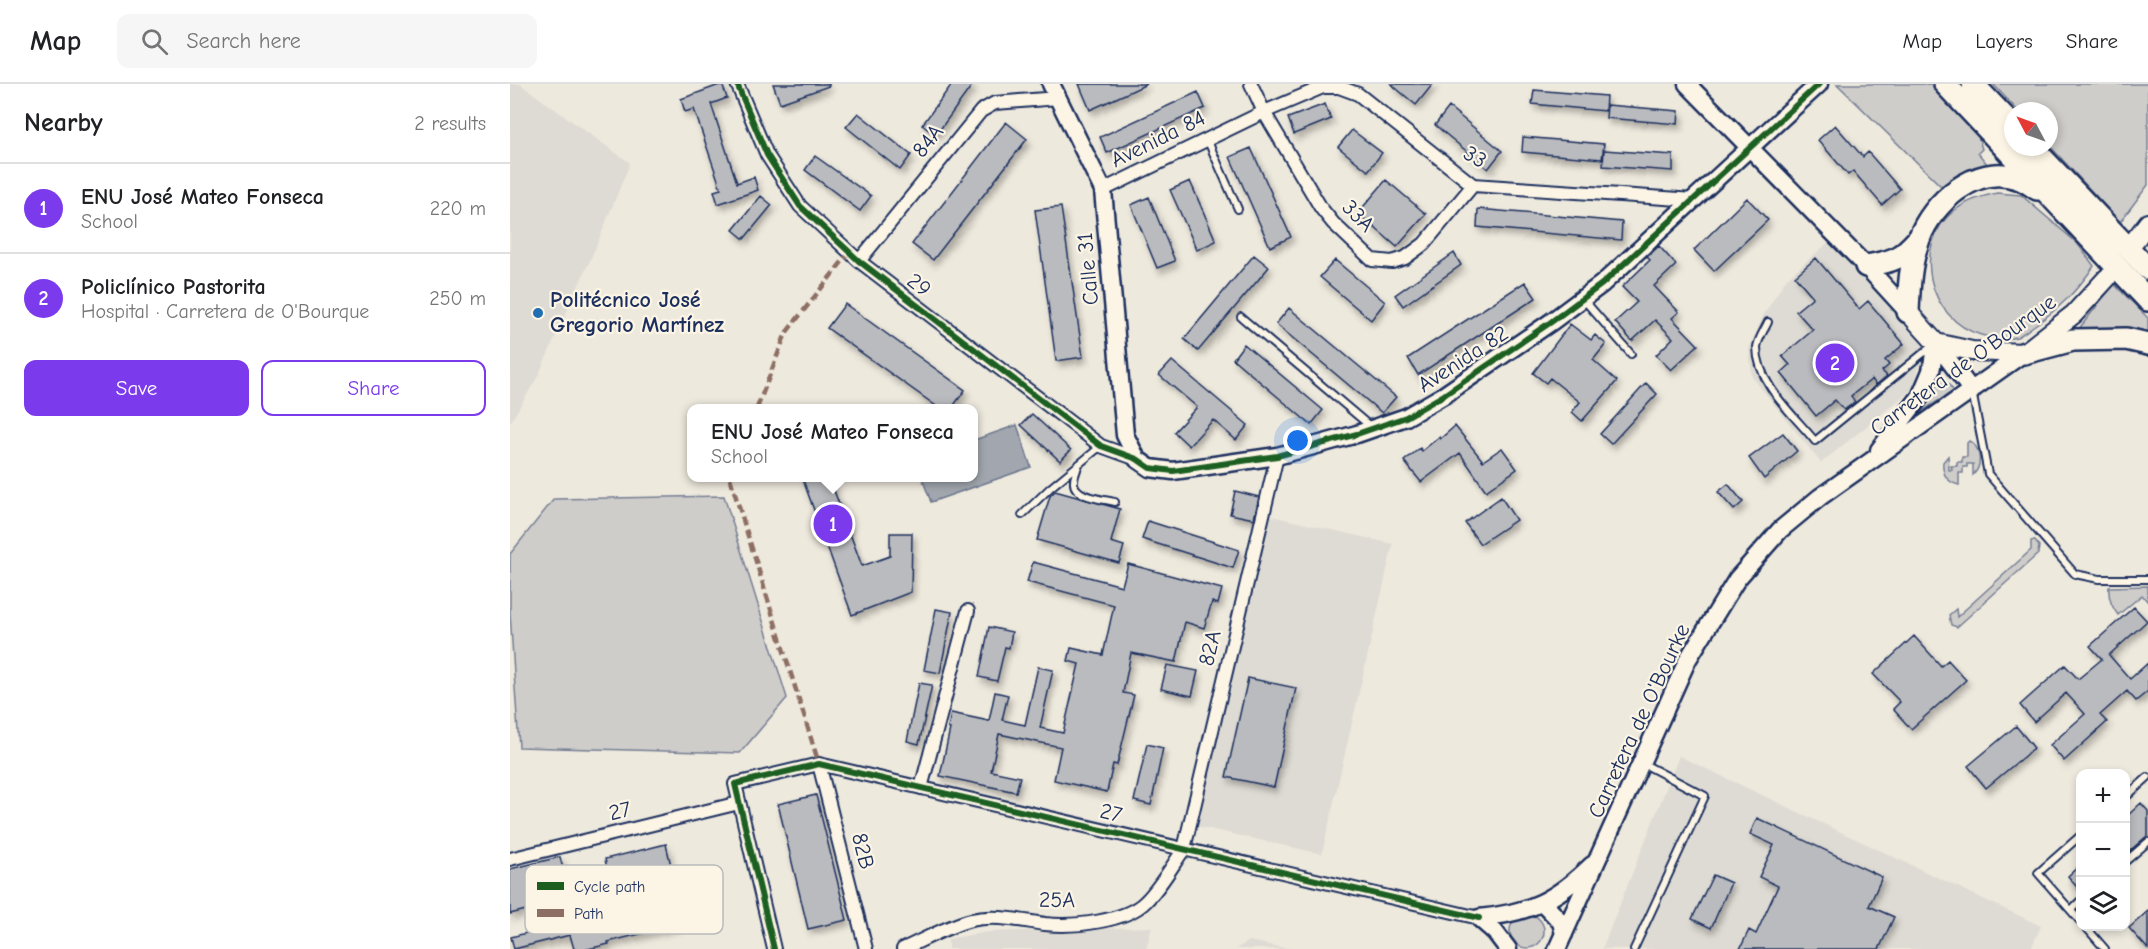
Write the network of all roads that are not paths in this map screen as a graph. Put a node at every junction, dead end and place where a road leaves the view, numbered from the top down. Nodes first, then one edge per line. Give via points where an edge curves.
1 (737, 84) edge
2 (1251, 84) edge
3 (1687, 84) edge
4 (1819, 84) edge
5 (1945, 84) edge
6 (1983, 87) edge
7 (1055, 91) edge
8 (2004, 110) edge
9 (1264, 111) junction
10 (1207, 139) junction
11 (1749, 148) junction
12 (2041, 156) edge
13 (1473, 185) junction
14 (1103, 190) junction
15 (2048, 194) junction
16 (1694, 200) junction
17 (1238, 210) dead end
18 (2148, 223) edge
19 (1919, 238) junction
20 (2136, 240) dead end
21 (859, 261) junction
22 (1866, 266) junction
23 (2148, 269) edge
24 (2107, 278) dead end
25 (1583, 299) junction
26 (2148, 300) edge
27 (1908, 312) junction
28 (1241, 317) dead end
29 (1768, 322) dead end
30 (1936, 343) junction
31 (2148, 344) edge
32 (2024, 353) junction
33 (1630, 354) dead end
34 (1972, 390) junction
35 (1373, 429) junction
36 (1101, 446) junction
37 (1276, 456) junction
38 (1137, 459) junction
39 (1869, 462) junction
40 (1079, 466) junction
41 (1115, 502) dead end
42 (1022, 515) dead end
43 (2148, 579) edge
44 (968, 611) dead end
45 (1641, 763) junction
46 (819, 764) junction
47 (2148, 777) edge
48 (921, 788) junction
49 (2130, 793) edge
50 (739, 803) junction
51 (2076, 840) edge
52 (2148, 842) edge
53 (1185, 849) junction
54 (1601, 855) junction
55 (2130, 858) edge
56 (510, 860) edge
57 (1543, 903) junction
58 (2076, 906) edge
59 (2071, 910) junction
60 (2076, 916) edge
61 (1479, 918) junction
62 (2089, 931) edge
63 (1560, 944) edge
64 (774, 949) edge
65 (866, 949) edge
66 (903, 949) edge
67 (1508, 949) edge
68 (1634, 949) edge
69 (2105, 949) edge

1 - 21 street, 29 via 767,155 785,185 800,206
2 - 9 street, 33A
3 - 11 street
4 - 11 street, Avenida 82
5 - 15 highway
6 - 8 highway
7 - 14 street, Calle 31
7 - 21 street, 84A via 995,102 981,111
9 - 10 street, Avenida 84
9 - 13 street, 33 via 1323,87 1339,87 1358,94
9 - 13 street, 33A via 1321,208 1372,260 1392,262 1424,244
10 - 14 street, Avenida 84
10 - 17 lane
11 - 16 street, Avenida 82
11 - 22 street
12 - 23 highway
13 - 16 street, 33
14 - 38 street, Calle 31 via 1125,435
15 - 19 highway via 2015,177 1995,175 1973,180 1942,203
15 - 26 highway
16 - 25 street, Avenida 82
18 - 20 main road
19 - 22 highway via 1893,261
19 - 27 highway via 1910,274
21 - 36 street, 29
22 - 27 street
24 - 32 main road, Carretera de O'Bourque via 2073,314
25 - 33 lane
25 - 35 street, Avenida 82 via 1444,395 1406,417
27 - 30 main road
28 - 35 lane
29 - 30 lane via 1757,345 1759,364 1769,385 1815,441
30 - 32 main road via 1972,351
30 - 34 street
30 - 39 street via 1932,371 1920,397
31 - 32 highway via 2126,339 2073,340
32 - 34 street, Carretera de O'Bourque
34 - 39 street, Carretera de O'Bourque
34 - 43 lane via 1988,474 2075,574 2099,579
35 - 37 street, Avenida 82
36 - 38 street, 29
36 - 40 lane
37 - 38 street, Avenida 82 via 1173,471 1150,468
37 - 53 street, 82A
39 - 45 street, Carretera de O'Bourke via 1780,530 1737,579 1688,659
40 - 41 lane via 1075,488 1081,494
40 - 42 lane
44 - 48 street
45 - 54 street, Carretera de O'Bourke
45 - 68 lane via 1705,796
46 - 48 street, 27
46 - 50 street, 27 via 735,784
46 - 65 street, 82B
47 - 49 lane
48 - 53 street, 27
50 - 56 street, 27
50 - 64 street
51 - 59 lane via 2038,873
52 - 55 lane
53 - 61 street, 27
53 - 66 street, 25A via 1146,901 1114,919 1048,924 972,920
54 - 57 street via 1573,884
54 - 63 street, Carretera de O'Bourke
57 - 61 street via 1502,916
57 - 63 street via 1561,922
58 - 59 lane
59 - 60 lane
61 - 67 street
62 - 69 lane

